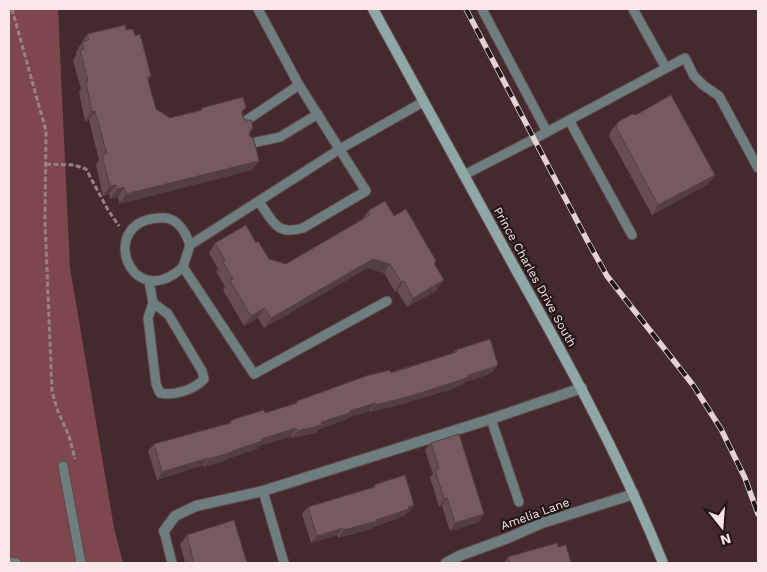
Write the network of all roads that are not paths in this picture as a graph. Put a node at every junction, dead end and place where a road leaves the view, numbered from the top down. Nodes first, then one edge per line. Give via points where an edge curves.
1 (258, 9) edge
2 (373, 9) edge
3 (482, 9) edge
4 (633, 9) edge
5 (666, 68) junction
6 (299, 85) junction
7 (423, 102) junction
8 (318, 114) junction
9 (569, 120) junction
10 (241, 124) edge
11 (547, 132) junction
12 (248, 144) edge
13 (340, 150) junction
14 (758, 168) edge
15 (464, 175) junction
16 (259, 202) junction
17 (632, 235) dead end
18 (190, 245) junction
19 (183, 267) junction
20 (149, 281) junction
21 (388, 301) dead end
22 (153, 303) junction
23 (582, 388) junction
24 (491, 420) junction
25 (63, 466) dead end
26 (263, 491) junction
27 (634, 494) junction
28 (519, 502) dead end
29 (164, 531) joint
30 (9, 562) edge
31 (16, 563) edge
32 (82, 563) edge
33 (172, 563) edge
34 (284, 563) edge
35 (446, 563) edge
36 (663, 563) edge

1 - 6 lane
2 - 7 main road, Prince Charles Drive South
3 - 11 lane
4 - 5 lane
5 - 9 lane
5 - 14 lane via 685,58 694,76 719,96
6 - 8 lane
6 - 10 lane
7 - 13 lane
7 - 15 main road, Prince Charles Drive South
8 - 12 lane via 280,137
8 - 13 lane
9 - 11 lane
9 - 17 lane
11 - 15 lane
13 - 16 lane
13 - 16 lane via 366,191 291,232 278,228
15 - 23 main road, Prince Charles Drive South
16 - 18 lane
18 - 19 lane
18 - 20 lane via 180,226 171,219 160,218 134,226 126,237 128,264 136,274
19 - 20 lane via 162,280
19 - 21 lane via 254,374
20 - 22 lane
22 - 22 lane via 168,314 202,371 204,380 198,386 170,395 160,393 156,384 148,318
23 - 24 street
23 - 27 main road, Prince Charles Drive South
24 - 26 street
24 - 28 lane
25 - 32 lane
26 - 29 street via 196,506 175,516
26 - 34 lane
27 - 35 street, Amelia Lane via 542,523
27 - 36 main road, Prince Charles Drive South
29 - 33 lane
30 - 31 lane

